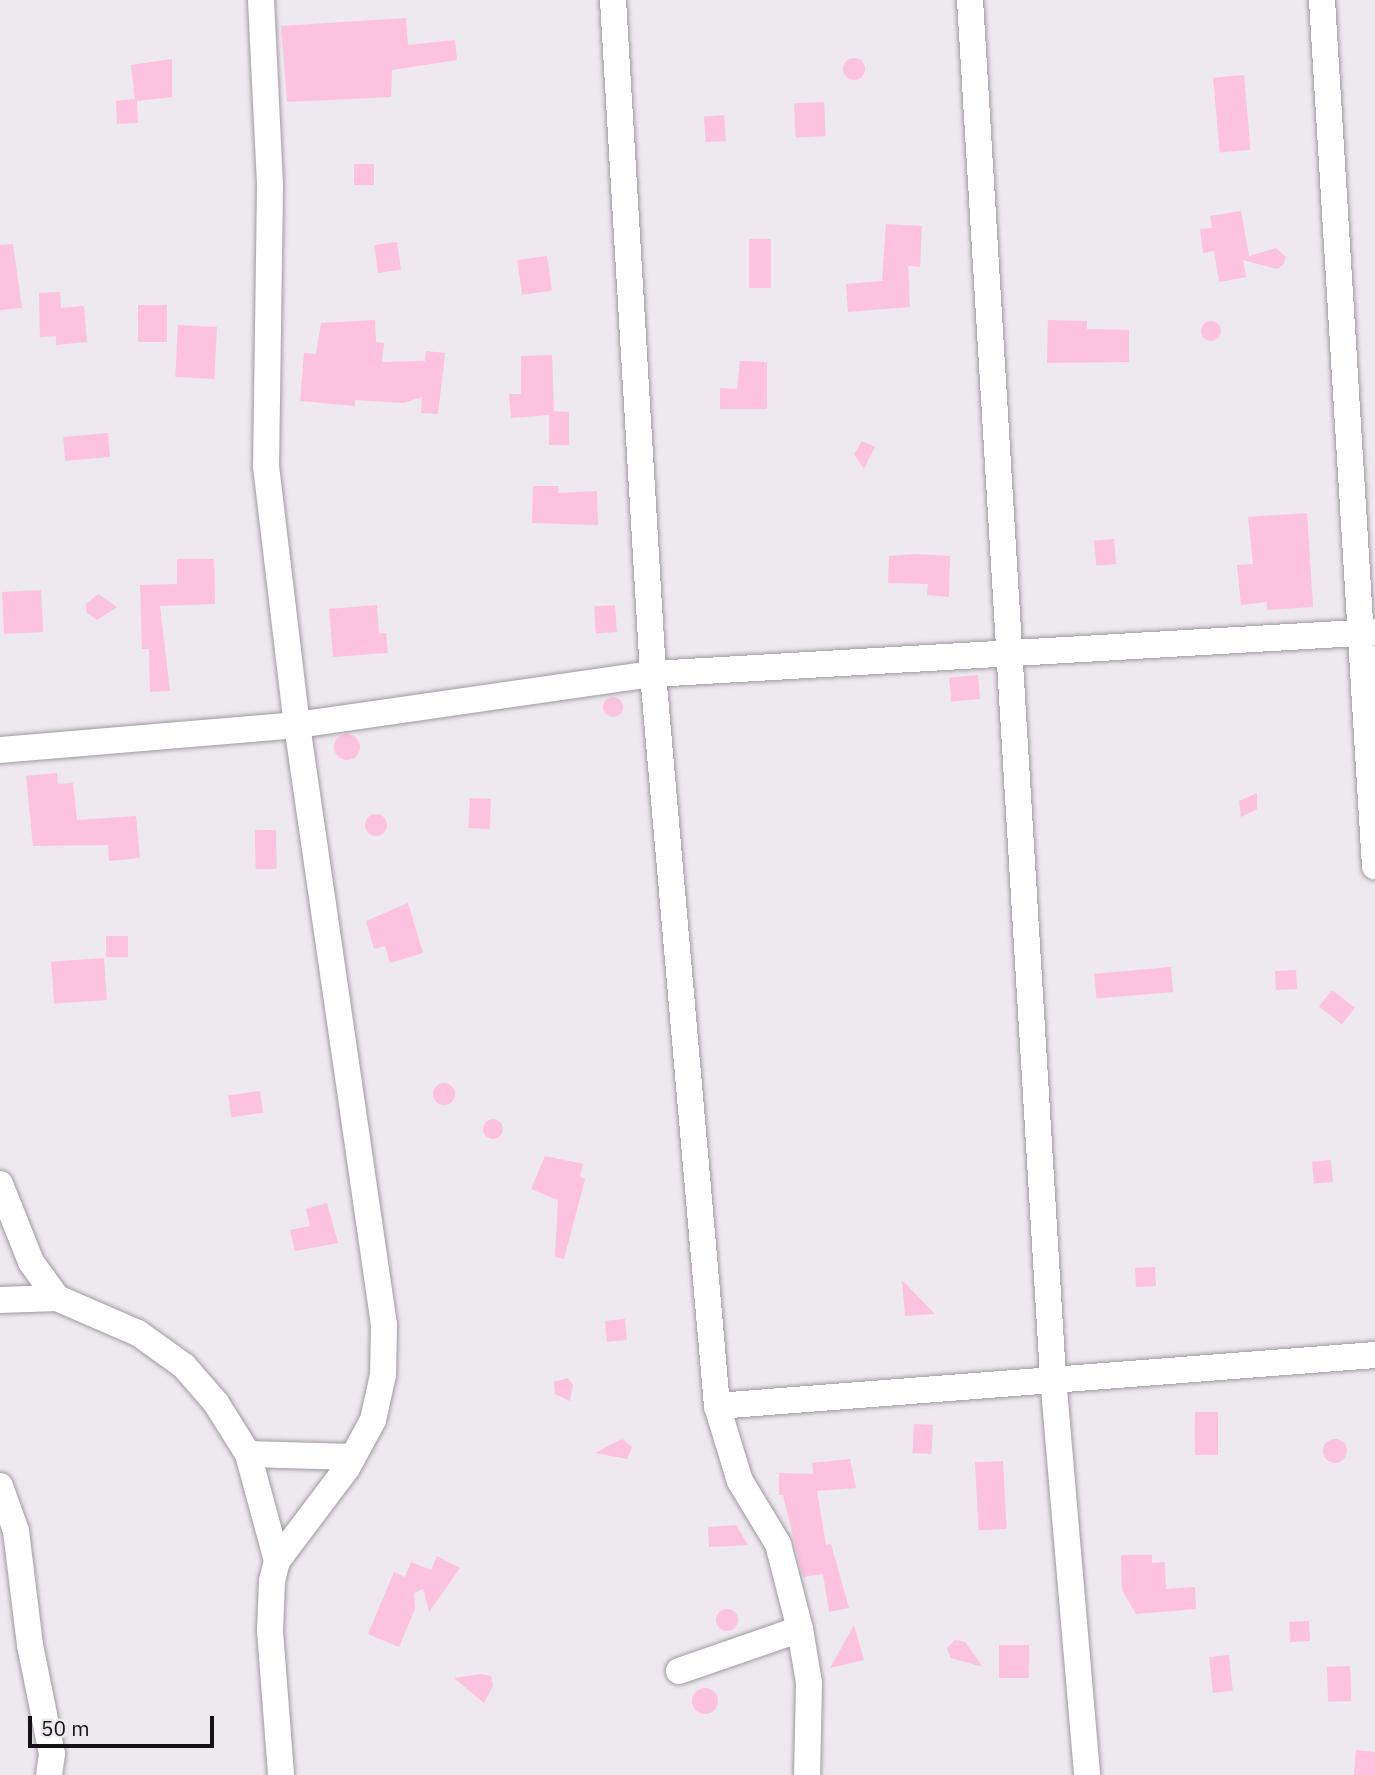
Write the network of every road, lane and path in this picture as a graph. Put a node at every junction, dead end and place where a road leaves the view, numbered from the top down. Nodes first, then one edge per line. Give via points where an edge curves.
1 (261, 0) edge
2 (613, 0) edge
3 (970, 0) edge
4 (1322, 0) edge
5 (1367, 633) edge
6 (1012, 653) junction
7 (653, 674) junction
8 (297, 725) junction
9 (0, 750) edge
10 (1375, 866) edge
11 (0, 1184) edge
12 (57, 1298) junction
13 (0, 1300) edge
14 (1375, 1355) edge
15 (1053, 1377) junction
16 (717, 1406) junction
17 (248, 1454) junction
18 (353, 1457) junction
19 (0, 1486) edge
20 (277, 1562) junction
21 (800, 1629) junction
22 (679, 1671) dead end
23 (49, 1775) edge
24 (281, 1775) edge
25 (807, 1775) edge
26 (1087, 1775) edge

1 - 8 street via 270,185 264,416
2 - 7 street
3 - 6 street
4 - 5 street
5 - 6 street
5 - 10 street
6 - 7 street
6 - 15 street
7 - 8 street
7 - 16 street
8 - 9 street
8 - 18 street via 384,1325 383,1375 373,1420
11 - 12 street via 31,1262
12 - 13 street
12 - 17 street via 138,1333 184,1366 216,1403
14 - 15 street
15 - 16 street
15 - 26 street
16 - 21 street via 740,1481 778,1544
17 - 18 street
17 - 20 street
18 - 20 street
19 - 23 street via 16,1531 30,1645 52,1754
20 - 24 street via 270,1631
21 - 22 street
21 - 25 street via 809,1683

